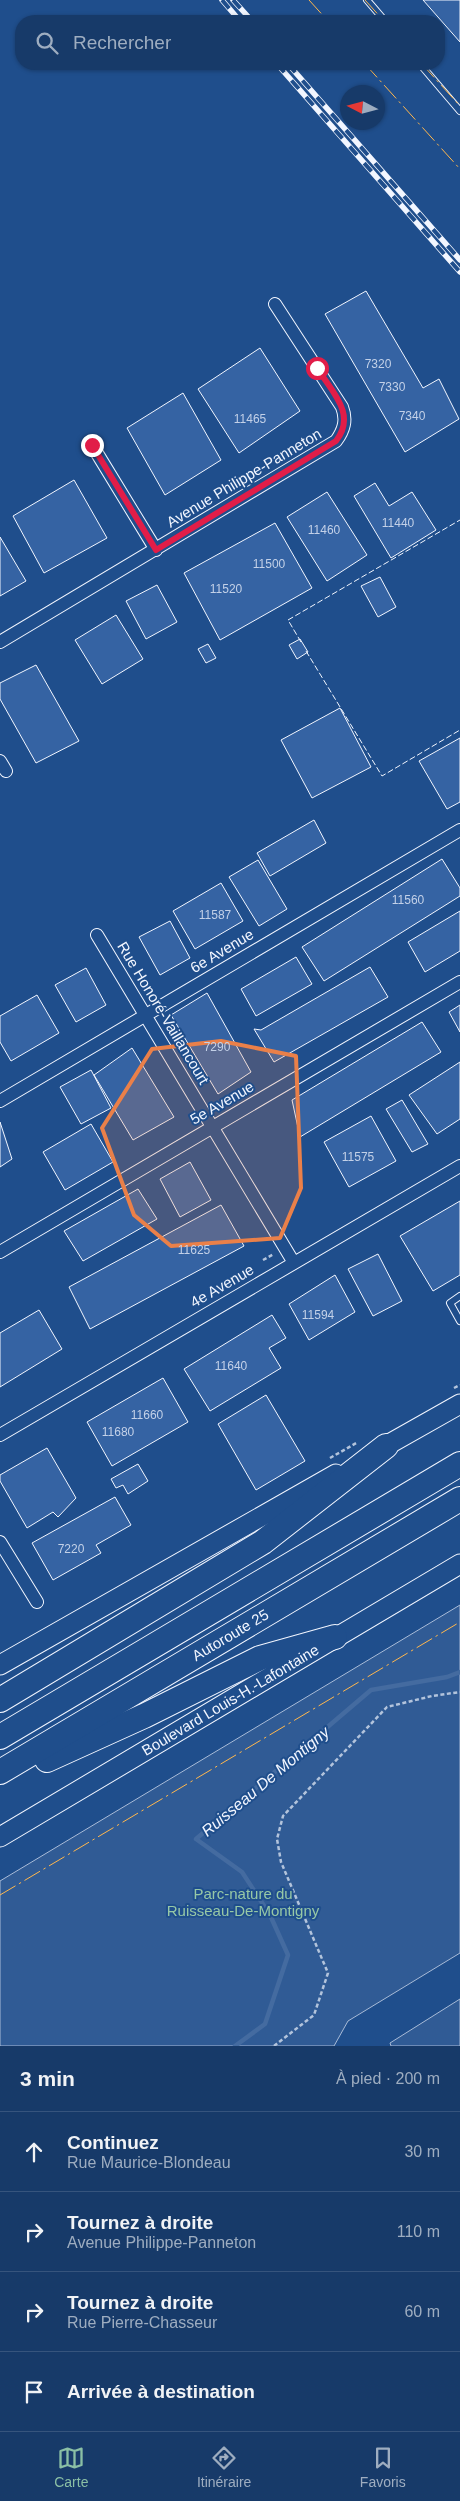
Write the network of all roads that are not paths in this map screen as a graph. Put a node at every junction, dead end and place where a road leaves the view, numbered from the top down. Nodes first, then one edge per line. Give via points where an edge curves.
1 (367, 0) edge
2 (379, 15) edge
3 (425, 70) edge
4 (460, 111) edge
5 (275, 304) dead end
6 (92, 445) dead end
7 (156, 550) junction
8 (0, 642) edge
9 (460, 830) edge
10 (96, 935) dead end
11 (460, 982) edge
12 (145, 1015) junction
13 (0, 1101) edge
14 (212, 1128) junction
15 (460, 1166) edge
16 (0, 1252) edge
17 (294, 1263) junction
18 (460, 1296) edge
19 (460, 1321) edge
20 (460, 1404) edge
21 (0, 1434) edge
22 (386, 1446) junction
23 (460, 1464) edge
24 (460, 1498) edge
25 (0, 1542) edge
26 (460, 1564) edge
27 (37, 1602) dead end
28 (335, 1637) junction
29 (0, 1665) edge
30 (0, 1700) edge
31 (0, 1737) edge
32 (0, 1772) edge
33 (0, 1781) edge
34 (0, 1837) edge

1 - 2 lane
3 - 4 lane
5 - 7 street, Avenue Philippe-Panneton via 342,407 344,427 336,441
6 - 7 street
7 - 8 street, Avenue Philippe-Panneton
9 - 12 street, 6e Avenue
10 - 12 street, Rue Honoré-Vaillancourt
11 - 14 street, 5e Avenue
12 - 13 street, 6e Avenue
12 - 14 street, Rue Honoré-Vaillancourt
14 - 16 street, 5e Avenue
14 - 17 street, Rue Honoré-Vaillancourt
15 - 17 street, 4e Avenue
17 - 21 street, 4e Avenue
18 - 19 lane via 450,1302
20 - 22 main road
22 - 29 main road
22 - 30 highway via 263,1542
23 - 31 highway, Autoroute 25
24 - 32 highway, Autoroute 25
25 - 27 street
26 - 28 main road, Boulevard Louis-H.-Lafontaine
28 - 33 highway via 260,1658 144,1716
28 - 34 main road, Boulevard Louis-H.-Lafontaine

